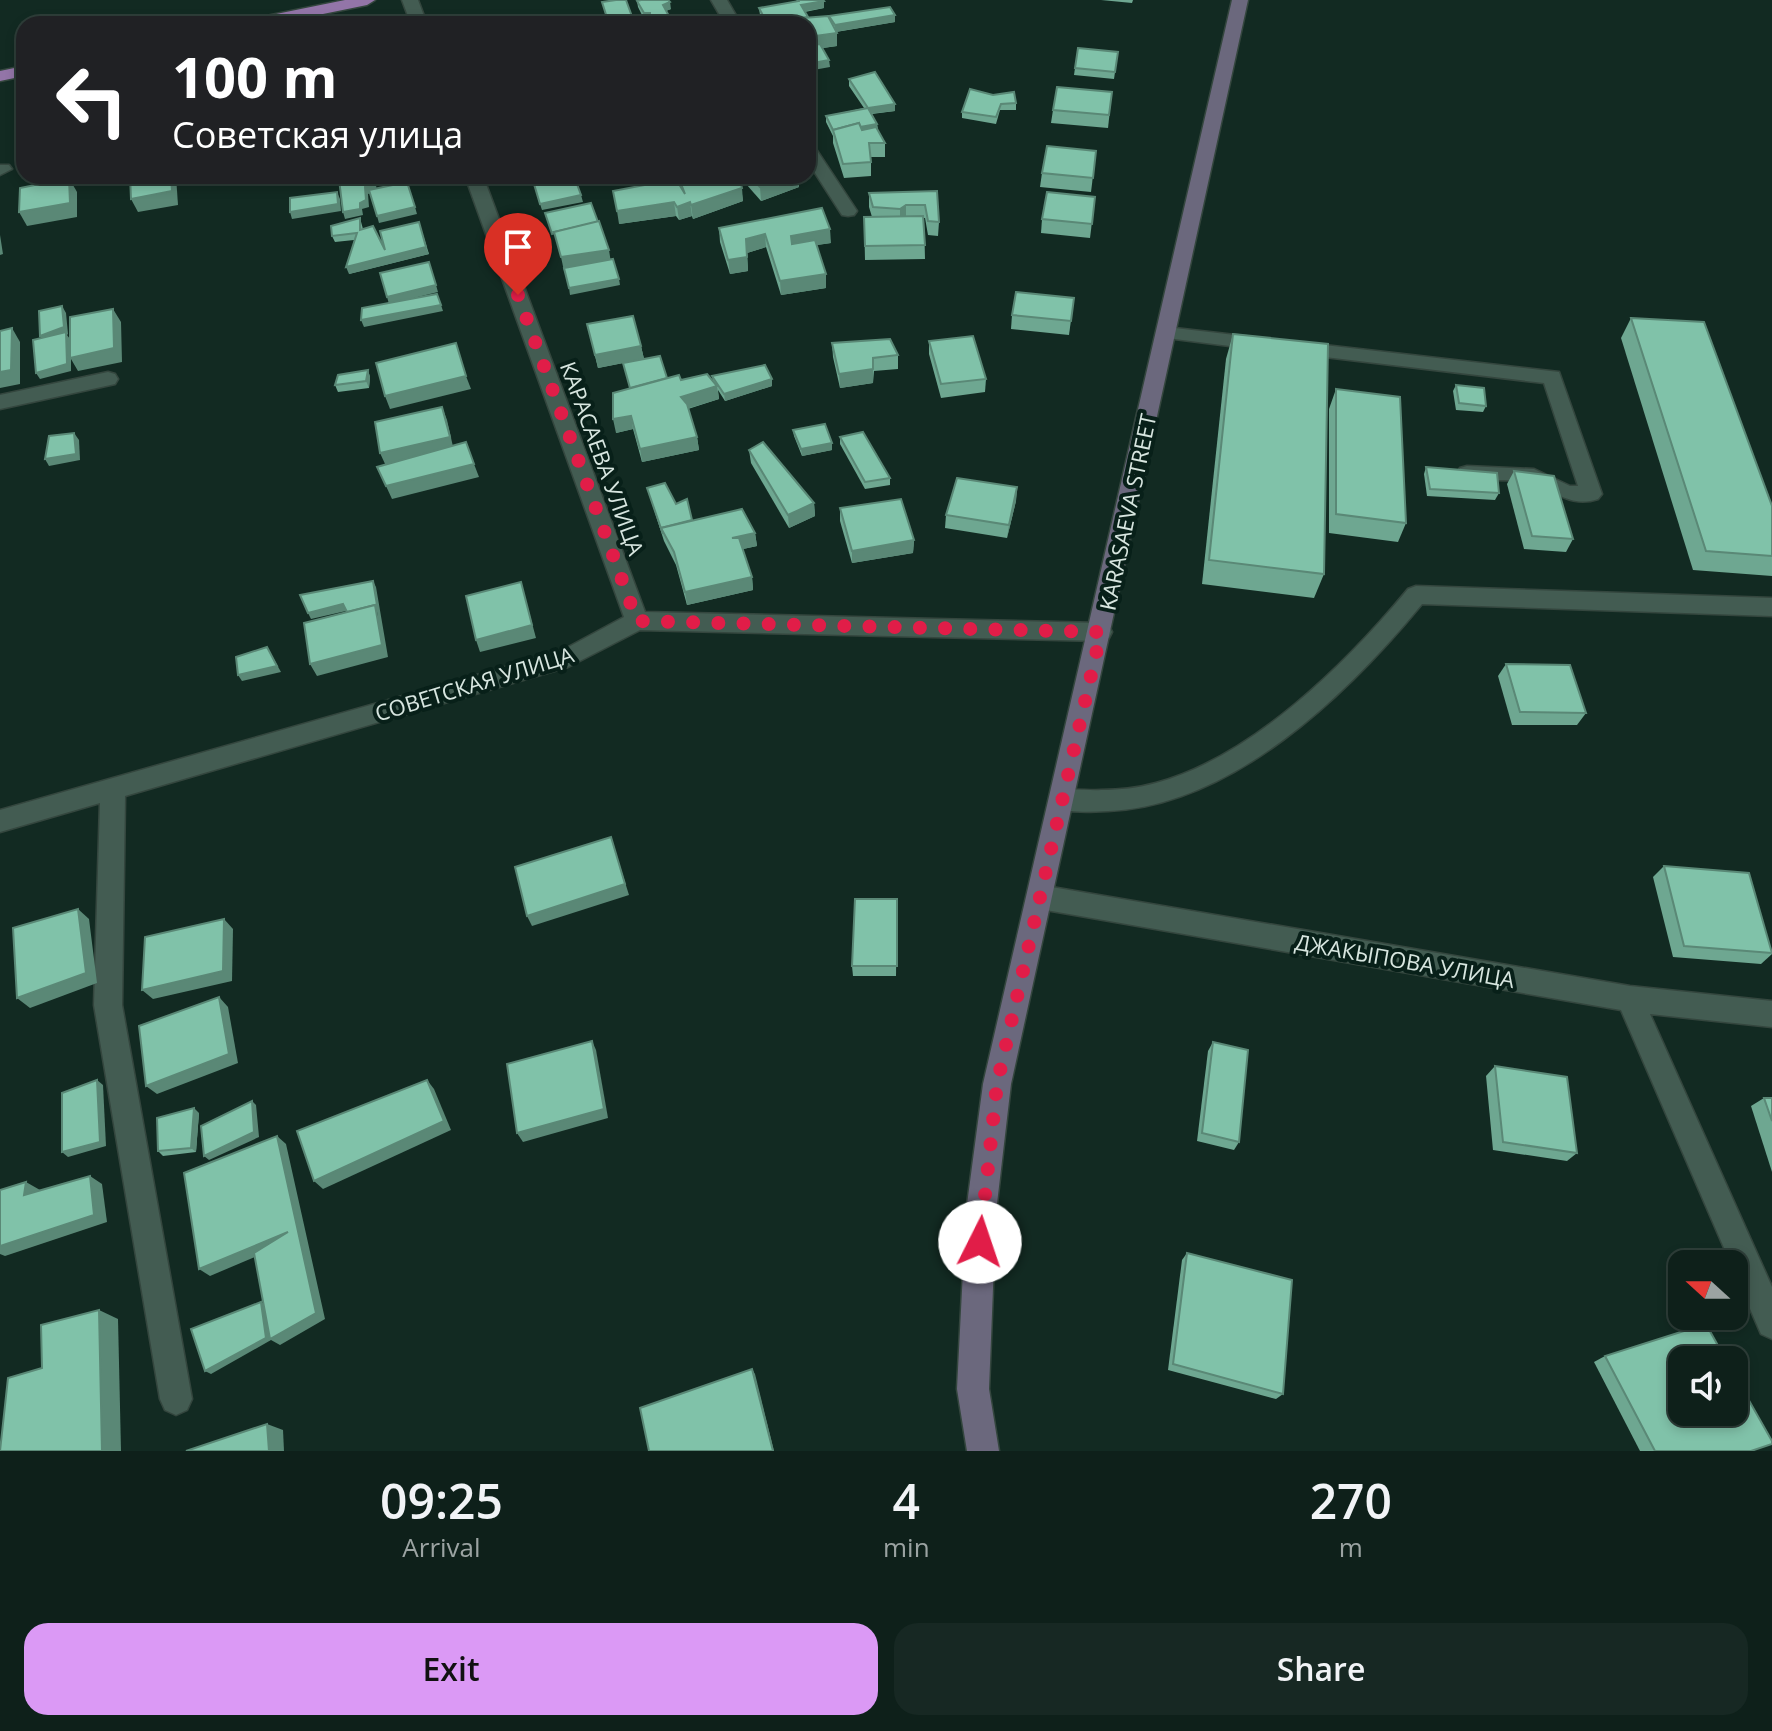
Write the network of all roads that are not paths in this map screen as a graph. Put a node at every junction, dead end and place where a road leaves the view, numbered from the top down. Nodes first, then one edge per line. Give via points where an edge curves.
1 (367, 0) edge
2 (1240, 0) edge
3 (290, 16) edge
4 (816, 161) edge
5 (477, 184) edge
6 (848, 211) dead end
7 (1166, 333) junction
8 (108, 379) dead end
9 (0, 402) edge
10 (1451, 472) edge
11 (1772, 607) edge
12 (637, 621) junction
13 (1101, 632) junction
14 (113, 788) junction
15 (1062, 800) junction
16 (0, 821) edge
17 (1040, 897) junction
18 (1630, 999) junction
19 (1772, 1014) edge
20 (1772, 1323) edge
21 (176, 1399) dead end
22 (983, 1451) edge

1 - 3 main road
2 - 7 main road, KARASAEVA STREET
4 - 6 street
5 - 12 street, КАРАСАЕВА УЛИЦА
7 - 10 street via 1552,377 1591,494 1567,493 1534,476
7 - 13 main road, KARASAEVA STREET
8 - 9 street
11 - 15 street via 1416,595 1385,635 1237,760 1166,791 1114,802
12 - 13 street, СОВЕТСКАЯ УЛИЦА
12 - 14 street, СОВЕТСКАЯ УЛИЦА via 568,658
13 - 15 main road, KARASAEVA STREET
14 - 16 street, СОВЕТСКАЯ УЛИЦА
14 - 21 street via 108,1005
15 - 17 main road, KARASAEVA STREET
17 - 18 street, ДЖАКЫПОВА УЛИЦА
17 - 22 main road, KARASAEVA STREET via 997,1084 981,1212 973,1389
18 - 19 street, ДЖАКЫПОВА УЛИЦА
18 - 20 street

